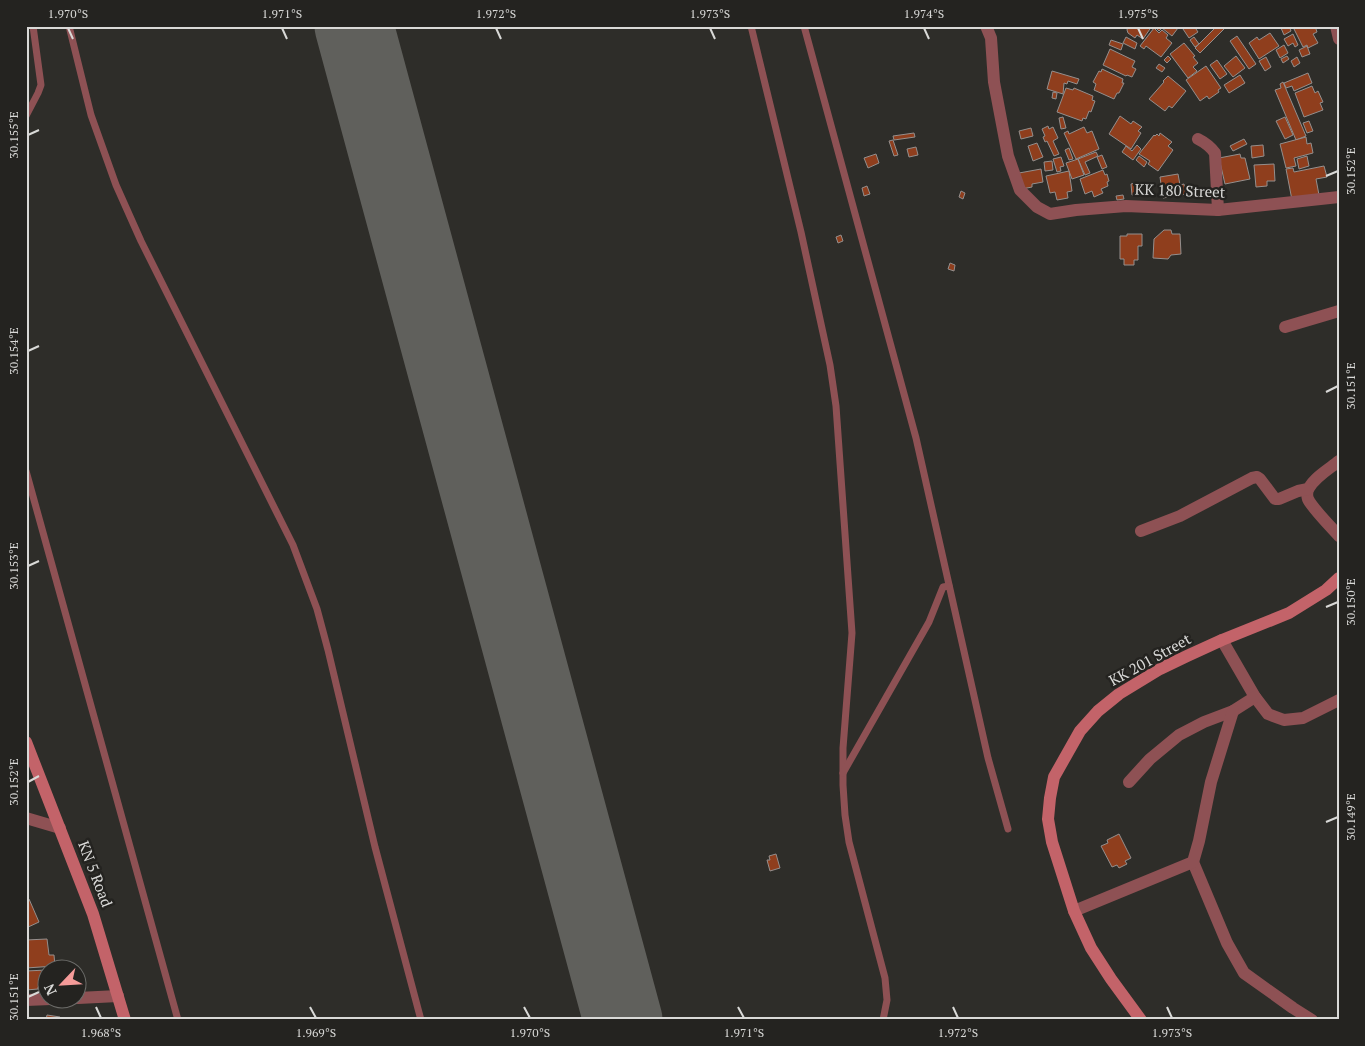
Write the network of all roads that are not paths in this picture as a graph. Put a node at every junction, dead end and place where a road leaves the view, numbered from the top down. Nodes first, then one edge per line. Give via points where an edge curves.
1 (33, 26) edge
2 (69, 26) edge
3 (751, 26) edge
4 (804, 26) edge
5 (986, 26) edge
6 (1336, 26) edge
7 (1339, 39) edge
8 (26, 116) edge
9 (1198, 139) dead end
10 (1339, 197) edge
11 (1218, 210) junction
12 (1339, 311) edge
13 (1285, 327) dead end
14 (1339, 461) edge
15 (26, 471) edge
16 (1308, 489) junction
17 (1141, 530) dead end
18 (1339, 536) edge
19 (1339, 578) edge
20 (949, 586) junction
21 (1222, 640) junction
22 (1255, 697) junction
23 (1339, 700) edge
24 (1233, 711) junction
25 (26, 742) edge
26 (843, 773) junction
27 (1129, 782) dead end
28 (26, 818) edge
29 (60, 828) junction
30 (1008, 829) dead end
31 (1193, 862) junction
32 (1074, 911) junction
33 (118, 996) junction
34 (88, 997) edge
35 (125, 1020) edge
36 (178, 1020) edge
37 (421, 1020) edge
38 (883, 1020) edge
39 (1141, 1020) edge
40 (1312, 1020) edge

1 - 8 lane via 40,85
2 - 37 lane via 91,115 116,185 293,545 310,588
3 - 26 lane via 801,232 836,406 852,633
4 - 20 lane via 916,438
5 - 11 street, KK 180 Street via 992,38 994,82 1008,156 1020,190 1036,207 1050,214 1126,206
6 - 7 street
9 - 11 street via 1211,146 1215,153
10 - 11 street, KK 180 Street
12 - 13 street
14 - 16 street
15 - 36 lane
16 - 17 street via 1275,499 1258,477 1252,478 1180,516
16 - 18 street via 1308,500
19 - 21 main road, KK 201 Street via 1289,613
20 - 26 lane via 943,587 929,622
20 - 30 lane via 988,758
21 - 22 street
21 - 32 main road, KK 201 Street via 1119,694 1080,731 1067,753 1054,777 1048,819
22 - 23 street via 1268,714 1284,720 1303,718
22 - 24 street
24 - 27 street via 1179,735
24 - 31 street via 1211,782
25 - 29 main road, KN 5 Road
26 - 38 lane via 849,842 885,978 887,1000
28 - 29 street
29 - 33 main road, KN 5 Road via 93,914
31 - 32 street
31 - 40 street via 1227,943 1244,973
32 - 39 main road, KK 201 Street via 1091,948
33 - 34 street
33 - 35 main road, KN 5 Road

